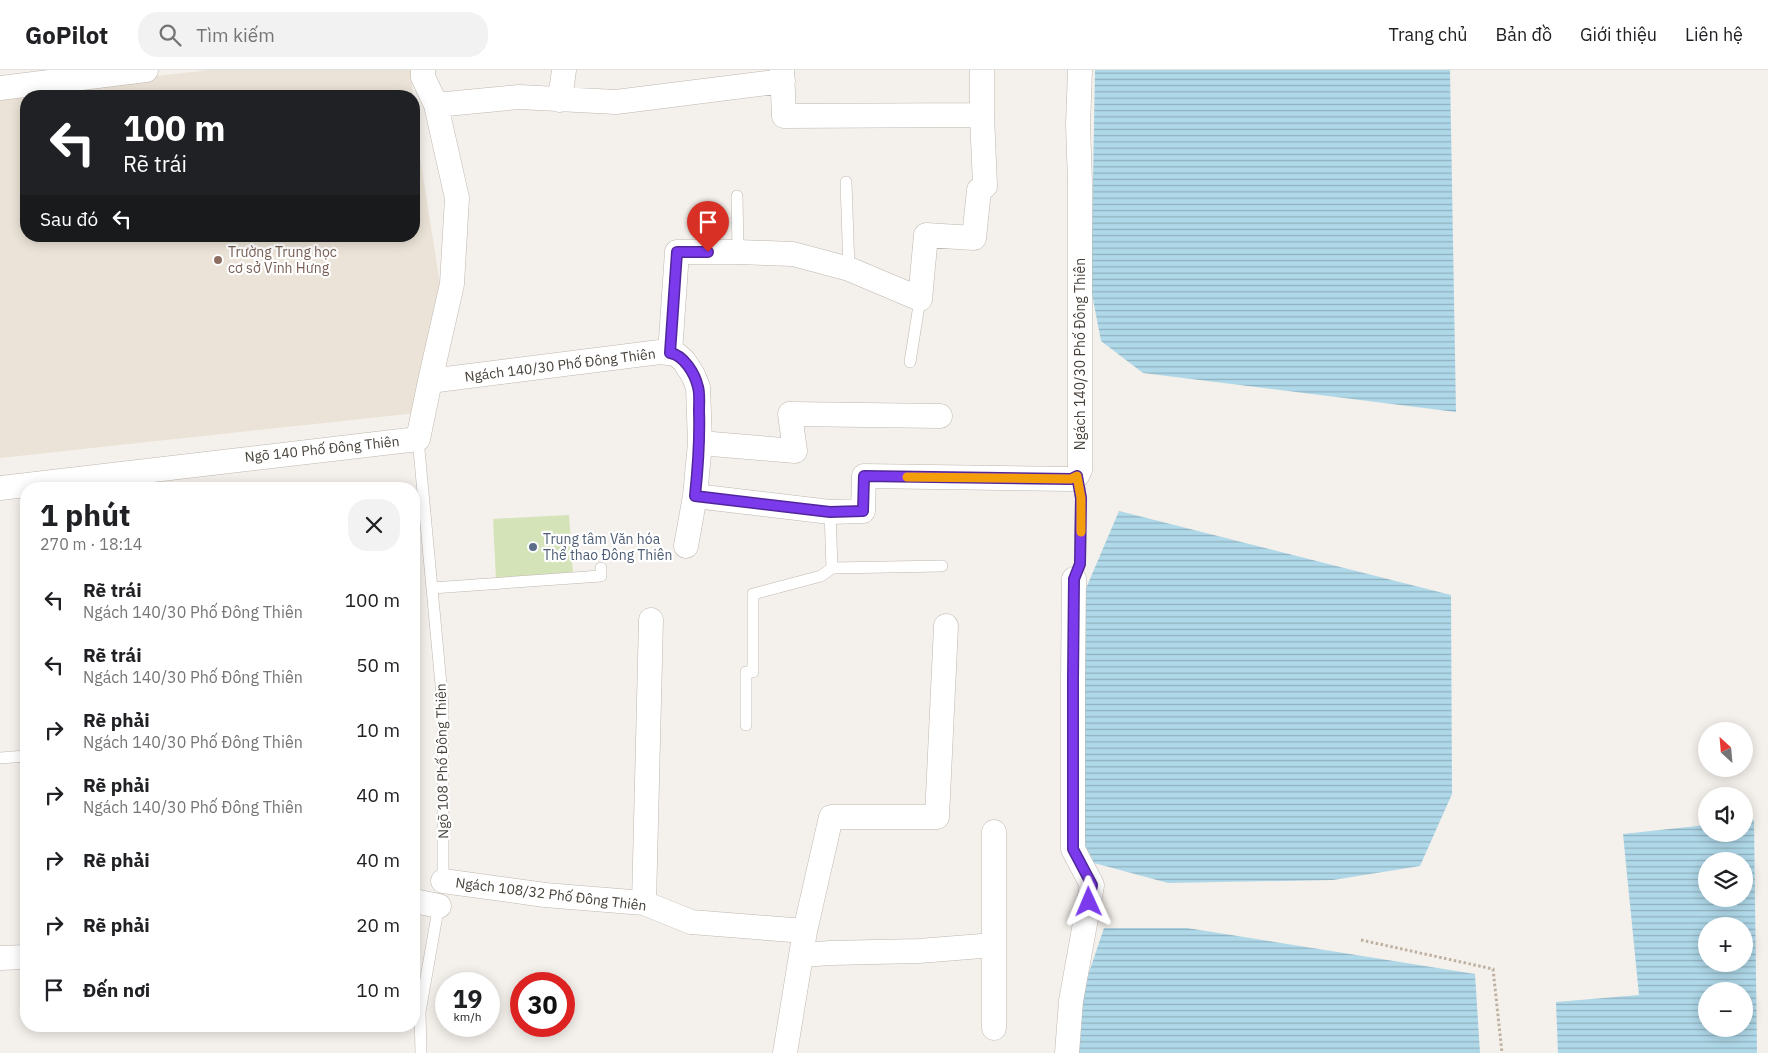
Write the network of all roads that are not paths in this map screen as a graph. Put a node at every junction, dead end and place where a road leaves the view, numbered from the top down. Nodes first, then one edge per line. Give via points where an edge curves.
1 (146, 70) edge
2 (422, 70) edge
3 (564, 70) edge
4 (982, 70) edge
5 (1080, 70) edge
6 (782, 75) edge
7 (0, 88) edge
8 (560, 100) junction
9 (436, 105) junction
10 (982, 115) junction
11 (846, 182) dead end
12 (737, 196) dead end
13 (738, 252) junction
14 (849, 268) junction
15 (920, 298) junction
16 (670, 353) junction
17 (910, 362) dead end
18 (430, 381) junction
19 (940, 416) dead end
20 (418, 439) junction
21 (700, 443) junction
22 (1077, 476) junction
23 (51, 482) edge
24 (20, 486) edge
25 (0, 488) edge
26 (695, 496) junction
27 (830, 512) junction
28 (686, 546) dead end
29 (942, 566) dead end
30 (601, 568) dead end
31 (832, 568) junction
32 (1074, 579) joint
33 (432, 588) junction
34 (651, 620) dead end
35 (946, 626) dead end
36 (746, 725) dead end
37 (20, 756) edge
38 (0, 758) edge
39 (994, 832) dead end
40 (443, 881) junction
41 (420, 902) edge
42 (644, 903) junction
43 (439, 906) junction
44 (805, 931) junction
45 (994, 945) junction
46 (801, 955) junction
47 (20, 957) edge
48 (0, 958) edge
49 (994, 1028) dead end
50 (421, 1053) edge
51 (785, 1053) edge
52 (1067, 1053) edge

1 - 7 street
2 - 9 street, Ngõ 140 Phố Đông Thiên
3 - 8 street
4 - 10 street
5 - 22 street, Ngách 140/30 Phố Đông Thiên via 1080,470
6 - 8 street via 616,102
6 - 10 street via 784,116
8 - 9 street via 519,98
9 - 18 street, Ngõ 140 Phố Đông Thiên via 457,198 452,284
10 - 15 street via 985,186 979,190 974,238 926,235
11 - 14 lane
12 - 13 lane
13 - 14 street via 793,254
13 - 16 street via 677,252
14 - 15 street
15 - 17 lane
16 - 18 street, Ngách 140/30 Phố Đông Thiên
16 - 21 street, Ngách 140/30 Phố Đông Thiên via 684,361 698,387
18 - 20 street, Ngõ 140 Phố Đông Thiên
19 - 21 street via 790,414 795,451
20 - 23 street, Ngõ 140 Phố Đông Thiên
20 - 33 lane, Ngõ 108 Phố Đông Thiên
21 - 26 street, Ngách 140/30 Phố Đông Thiên
22 - 27 street via 1071,479 864,476 863,511
22 - 32 lane via 1081,498 1080,564
24 - 25 street, Ngõ 140 Phố Đông Thiên
26 - 27 street
26 - 28 street, Ngách 140/30 Phố Đông Thiên
27 - 31 lane
29 - 31 lane
30 - 33 lane via 601,576
31 - 36 lane via 821,576 753,594 753,672 746,672
32 - 52 street via 1073,849 1092,885 1071,1001
33 - 40 lane, Ngõ 108 Phố Đông Thiên via 443,706
34 - 42 street
35 - 44 street via 937,817 830,817
37 - 38 lane
39 - 45 street
40 - 42 street, Ngách 108/32 Phố Đông Thiên via 545,896
40 - 43 lane, Ngõ 108 Phố Đông Thiên
41 - 43 street
42 - 44 street, Ngách 108/32 Phố Đông Thiên via 691,922
43 - 50 lane, Ngõ 108 Phố Đông Thiên via 420,1012
44 - 46 street
45 - 46 street
45 - 49 street
46 - 51 street
47 - 48 street

